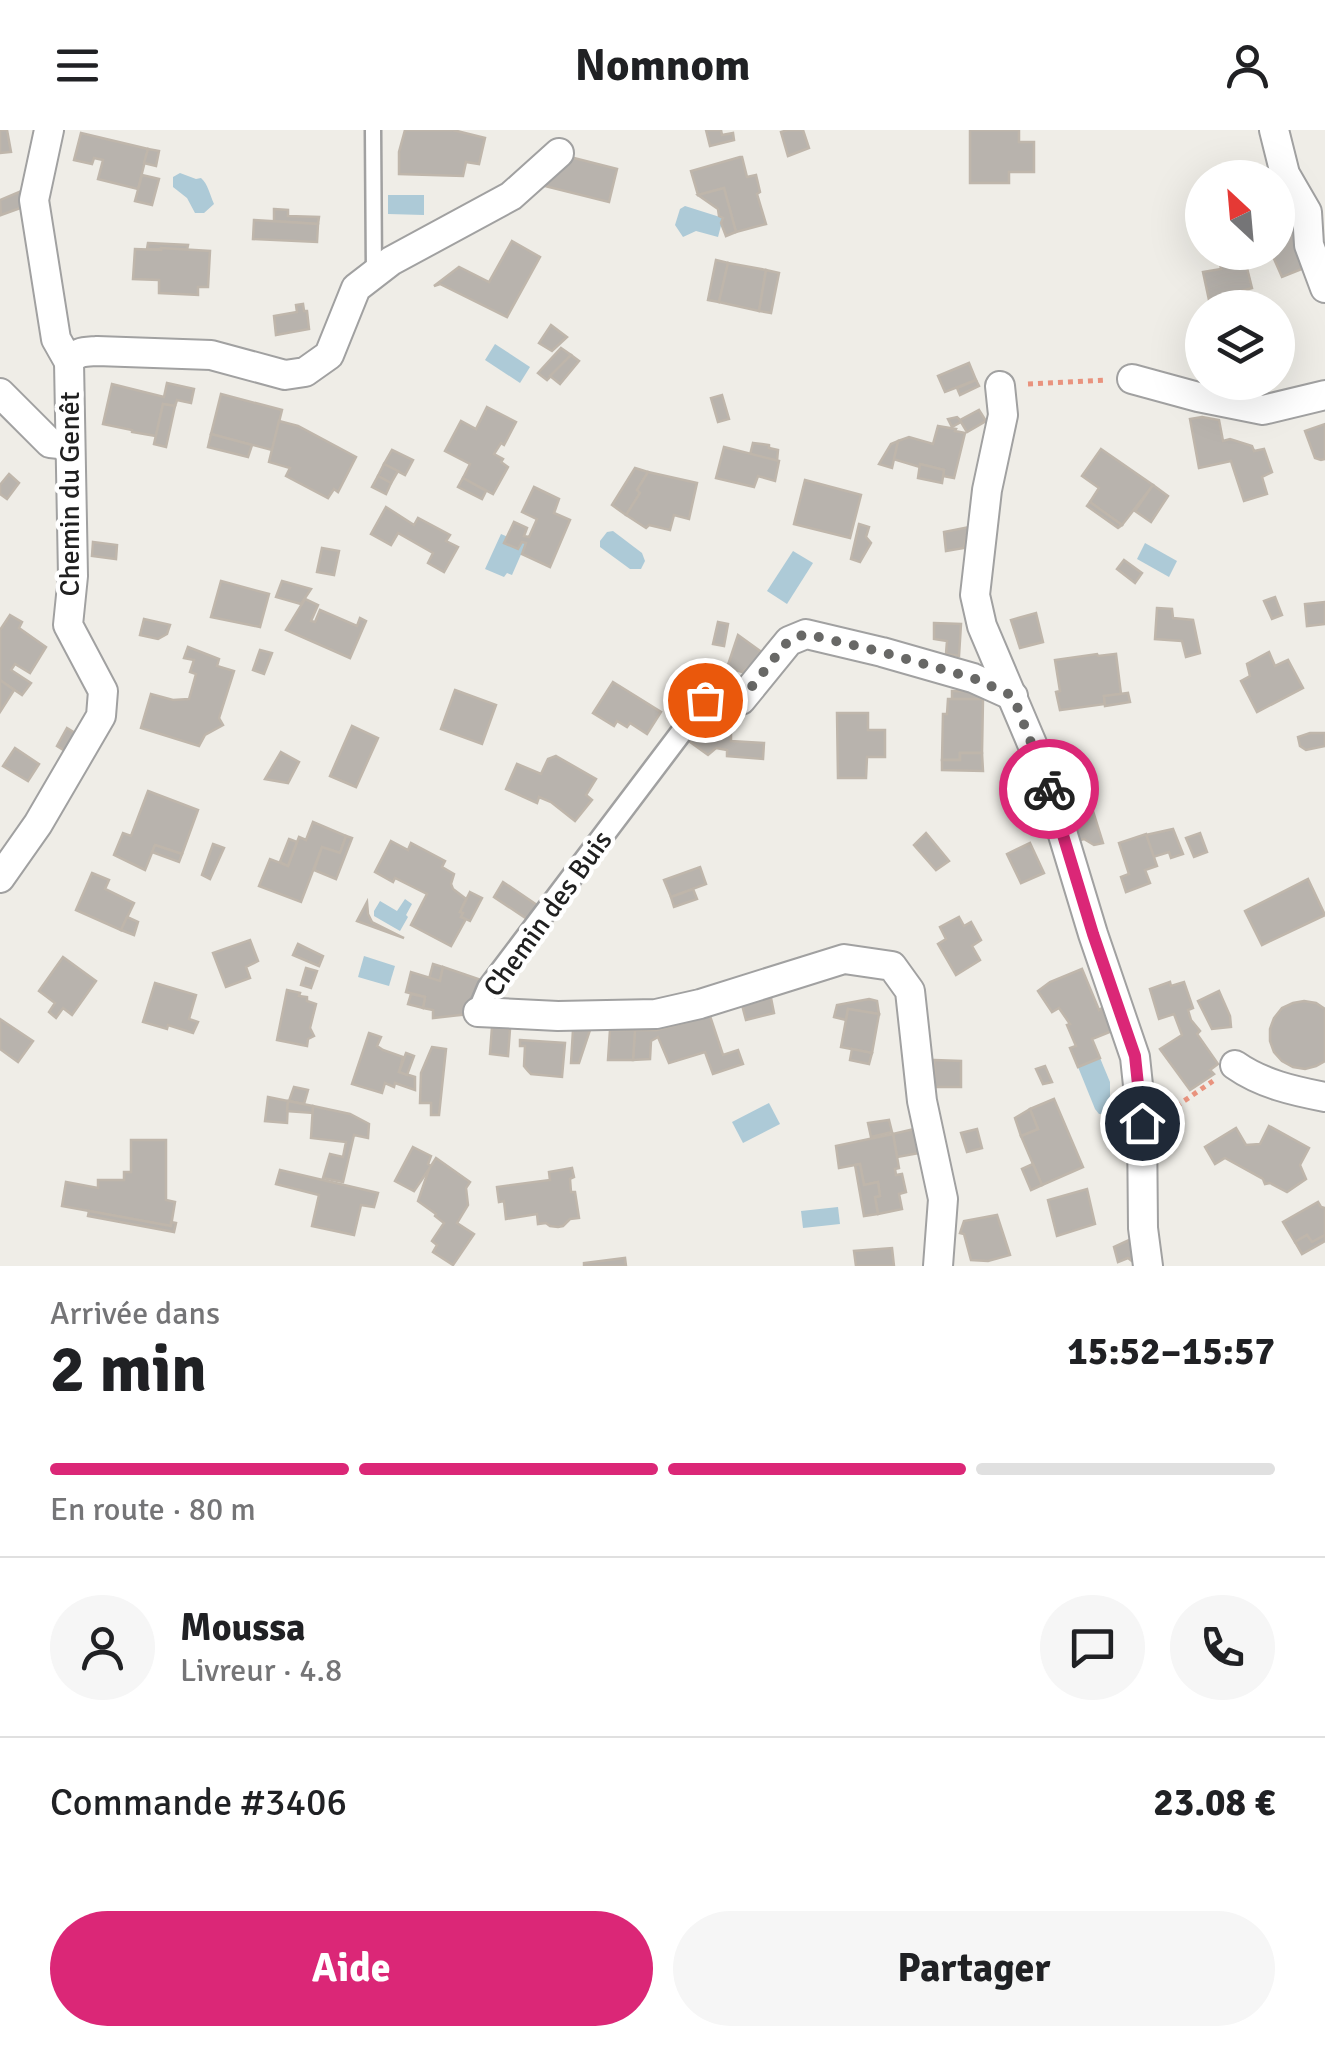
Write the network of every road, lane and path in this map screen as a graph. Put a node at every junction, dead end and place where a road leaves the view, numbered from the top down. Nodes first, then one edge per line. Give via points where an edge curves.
1 (49, 130) edge
2 (372, 130) edge
3 (1274, 130) edge
4 (558, 154) dead end
5 (374, 275) junction
6 (1325, 288) edge
7 (69, 362) junction
8 (1132, 378) joint
9 (1000, 386) joint
10 (0, 393) edge
11 (1325, 395) edge
12 (69, 445) junction
13 (1013, 696) junction
14 (705, 700) joint
15 (0, 878) edge
16 (478, 1012) joint
17 (1235, 1064) joint
18 (1325, 1097) edge
19 (1142, 1123) junction
20 (938, 1266) edge
21 (1148, 1266) edge

1 - 7 street via 34,200 56,339
2 - 5 lane
3 - 6 street via 1285,174 1307,212 1309,245
4 - 5 street, Chemin du Genêt via 511,196
5 - 7 street, Chemin du Genêt via 356,288 329,355 305,372 284,375 211,356 97,351 80,352
7 - 12 street, Chemin du Genêt
8 - 9 path
8 - 11 street via 1263,410
9 - 13 street via 1003,415 975,594
10 - 12 street via 50,443
12 - 15 street, Chemin du Genêt via 68,624 103,691 101,716
13 - 14 street, Chemin des Buis via 973,678 806,634 789,640 741,700
13 - 19 street via 1135,1056
14 - 16 street, Chemin des Buis via 517,947
16 - 20 street, Chemin des Buis via 656,1014 844,958 892,966 910,992 922,1101 943,1198
17 - 18 street via 1250,1075
17 - 19 path via 1172,1110
19 - 21 street

